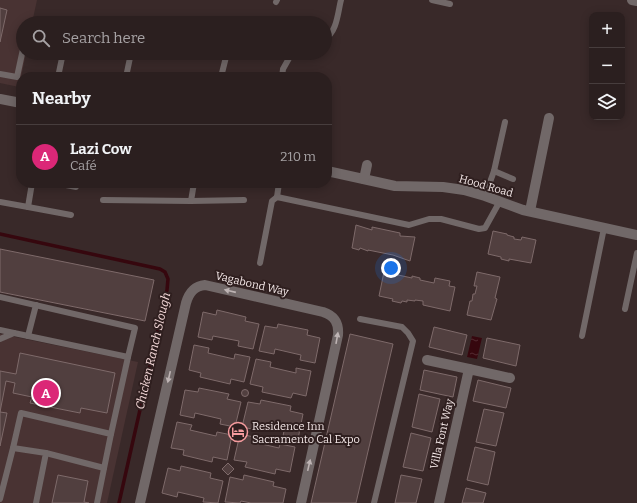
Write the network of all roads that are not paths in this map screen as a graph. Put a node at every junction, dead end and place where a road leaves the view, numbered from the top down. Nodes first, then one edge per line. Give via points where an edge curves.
1 (340, 0) edge
2 (432, 0) edge
3 (632, 0) edge
4 (637, 1) edge
5 (450, 4) dead end
6 (332, 31) edge
7 (21, 60) edge
8 (62, 60) edge
9 (130, 60) edge
10 (225, 60) edge
11 (288, 60) edge
12 (18, 72) edge
13 (59, 72) edge
14 (127, 72) edge
15 (222, 72) edge
16 (283, 72) edge
17 (0, 74) edge
18 (16, 78) edge
19 (0, 98) edge
20 (16, 102) edge
21 (549, 118) dead end
22 (505, 122) dead end
23 (367, 165) dead end
24 (494, 171) junction
25 (332, 172) edge
26 (364, 179) junction
27 (513, 179) dead end
28 (31, 188) edge
29 (193, 188) edge
30 (278, 188) edge
31 (485, 196) junction
32 (277, 197) junction
33 (103, 200) dead end
34 (244, 200) dead end
35 (191, 201) junction
36 (500, 201) junction
37 (0, 202) edge
38 (28, 207) junction
39 (530, 211) junction
40 (71, 215) dead end
41 (604, 228) junction
42 (637, 235) edge
43 (637, 253) edge
44 (260, 263) dead end
45 (0, 297) edge
46 (36, 305) junction
47 (625, 309) dead end
48 (360, 319) dead end
49 (0, 330) edge
50 (14, 333) junction
51 (28, 336) junction
52 (582, 336) dead end
53 (0, 339) edge
54 (128, 357) junction
55 (427, 360) dead end
56 (469, 369) junction
57 (510, 378) dead end
58 (111, 434) junction
59 (13, 448) junction
60 (46, 453) junction
61 (104, 468) junction
62 (0, 499) edge
63 (36, 503) edge
64 (97, 503) edge
65 (140, 503) edge
66 (300, 503) edge
67 (374, 503) edge
68 (439, 503) edge

1 - 6 lane
2 - 5 lane
3 - 4 street
7 - 12 lane
8 - 13 lane
9 - 14 lane
10 - 15 lane
11 - 16 lane
17 - 18 lane
19 - 20 street
21 - 39 street
22 - 24 lane
23 - 26 street
24 - 27 lane
24 - 31 lane
25 - 26 street, Hood Road
26 - 31 street, Hood Road via 395,186 443,187
28 - 38 lane
29 - 35 lane
30 - 32 lane
31 - 36 street, Hood Road
32 - 36 lane via 409,225 429,219 441,219 479,229 485,228
32 - 44 lane via 272,201
33 - 35 lane
34 - 35 lane
36 - 39 street, Hood Road
37 - 38 lane
38 - 40 lane
39 - 41 street, Hood Road
41 - 42 street, Hood Road
41 - 52 lane
43 - 47 lane
45 - 46 lane
46 - 51 lane
46 - 54 lane via 135,328
48 - 67 lane via 402,327 413,341
49 - 50 lane
50 - 51 lane
50 - 53 lane
51 - 54 lane
54 - 58 lane
55 - 56 street
56 - 57 street
56 - 68 street, Villa Font Way
58 - 59 lane via 21,413
58 - 61 lane
59 - 60 lane
59 - 62 lane
60 - 61 lane
60 - 63 lane
61 - 64 lane
66 -> 65 street, Vagabond Way via 338,335 338,325 328,314 205,285 196,287 187,298

